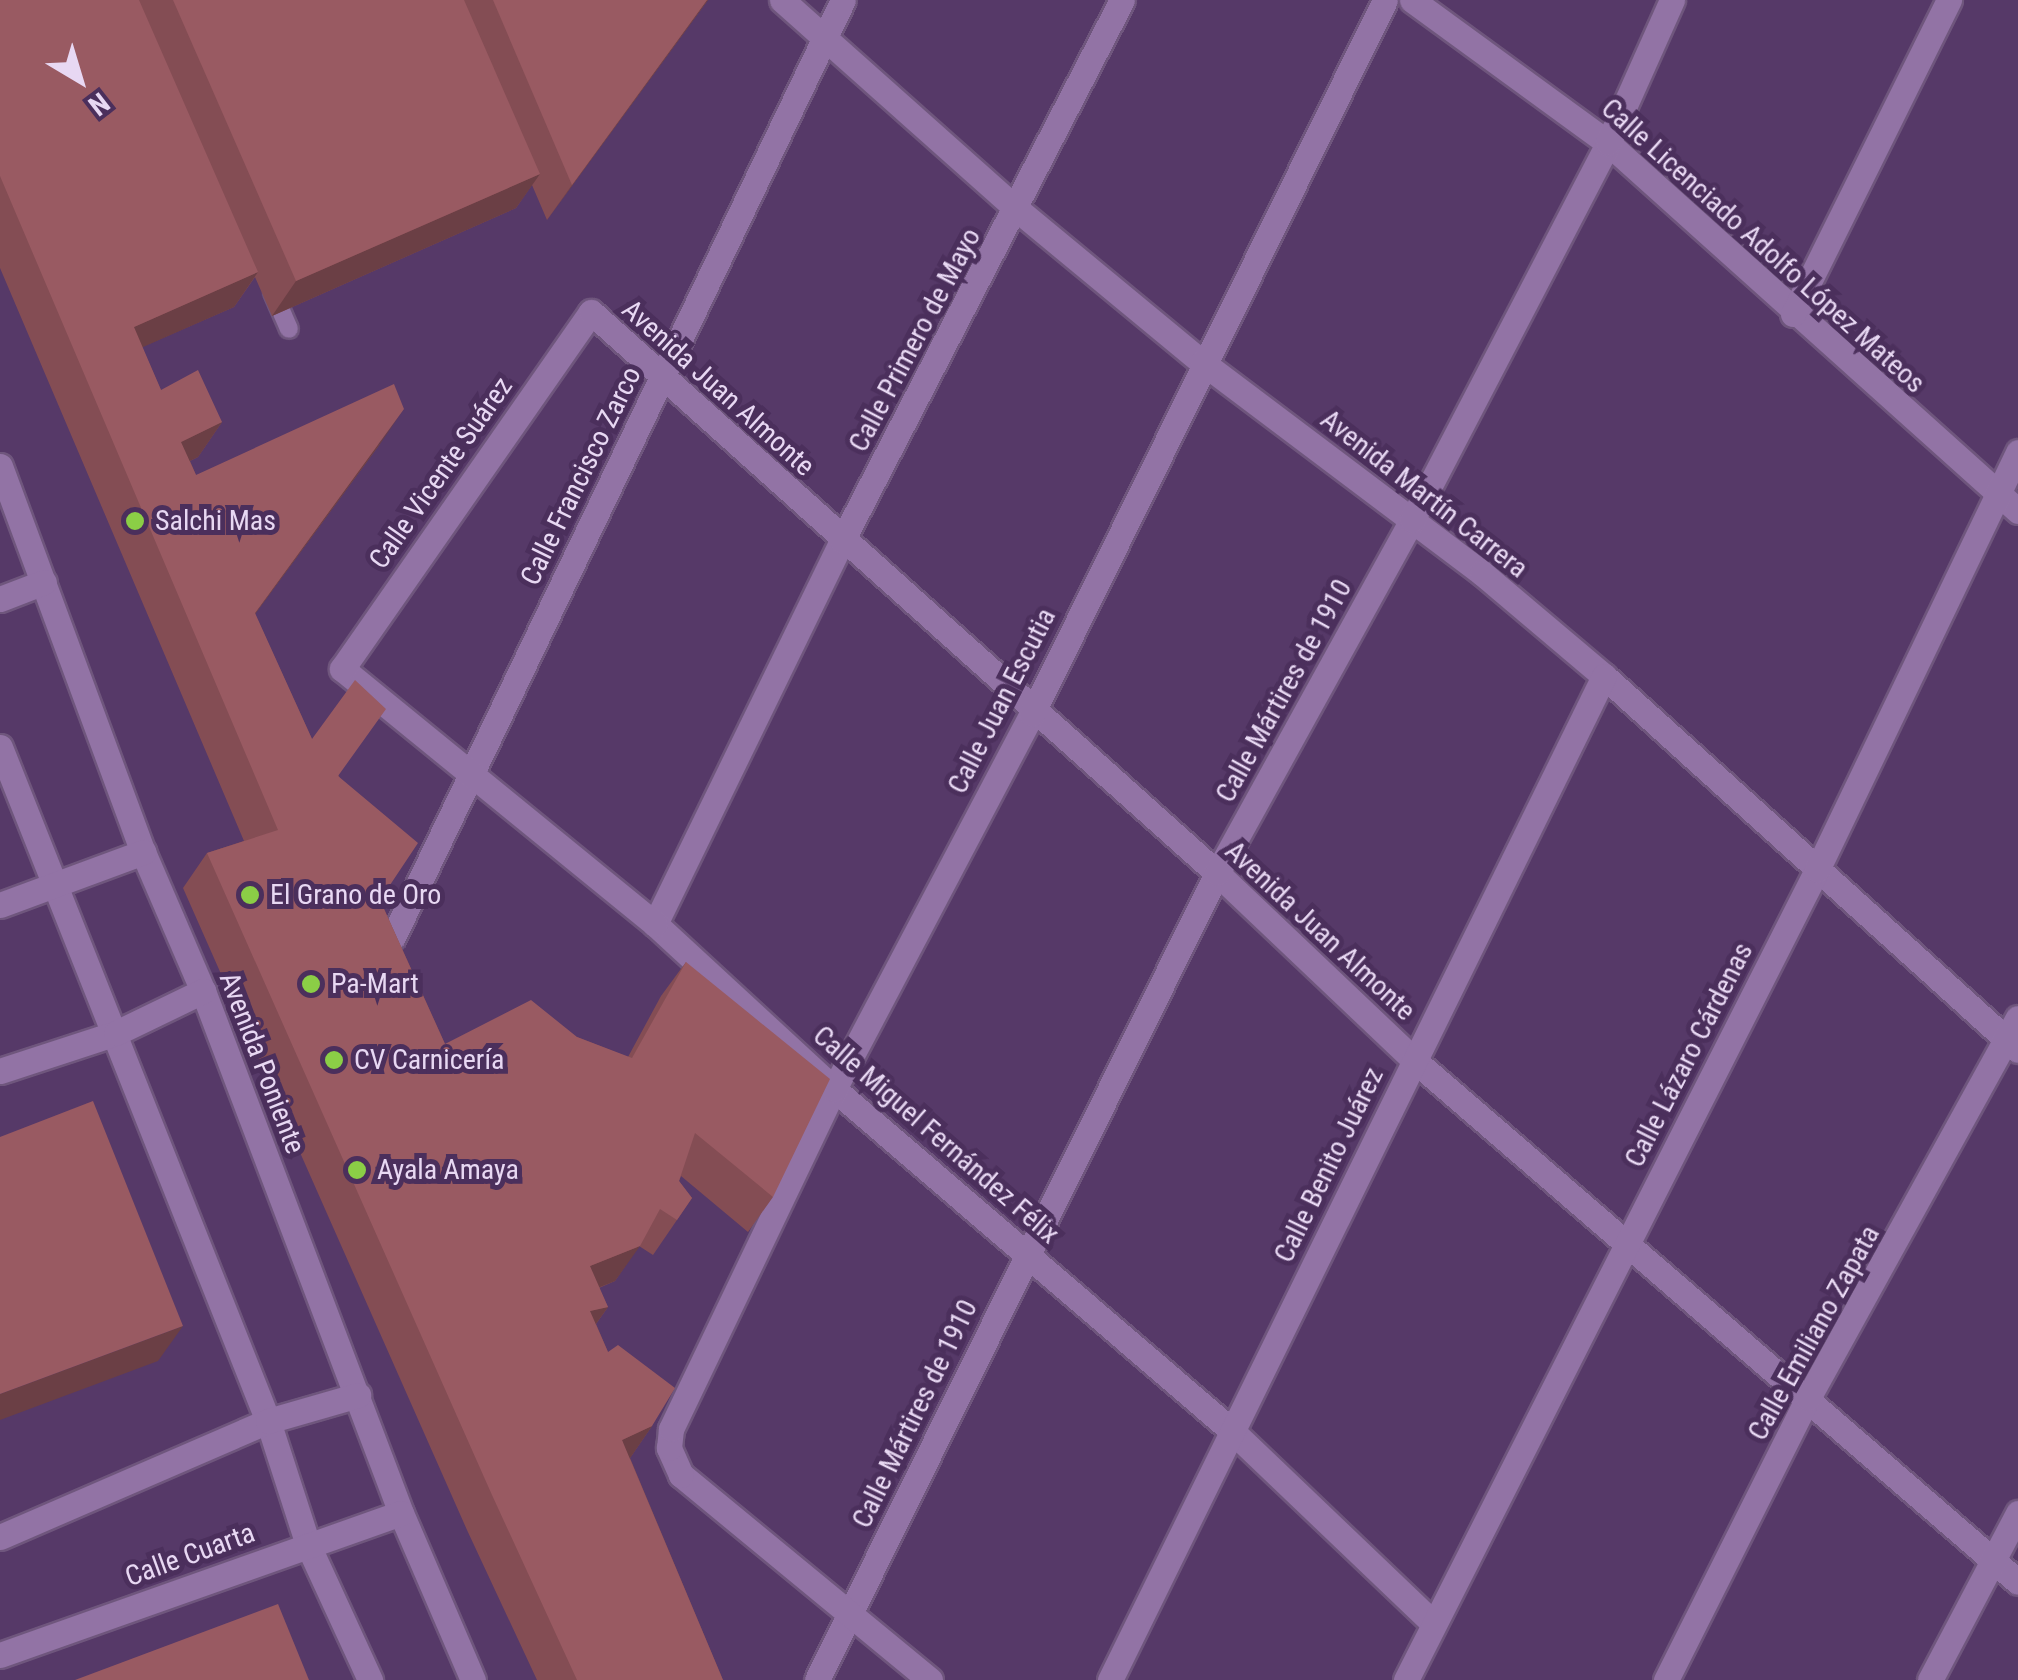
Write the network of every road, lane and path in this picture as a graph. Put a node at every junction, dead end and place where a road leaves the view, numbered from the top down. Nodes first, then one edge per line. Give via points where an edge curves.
1 (782, 0) edge
2 (843, 0) edge
3 (1122, 0) edge
4 (1385, 0) edge
5 (1412, 0) edge
6 (1672, 0) edge
7 (1948, 0) edge
8 (822, 40) junction
9 (1608, 143) junction
10 (1018, 210) junction
11 (265, 274) dead end
12 (590, 312) joint
13 (1792, 314) junction
14 (288, 329) dead end
15 (1202, 362) junction
16 (662, 378) junction
17 (2018, 452) edge
18 (0, 466) edge
19 (2009, 502) edge
20 (1412, 520) junction
21 (842, 541) junction
22 (44, 582) junction
23 (0, 599) edge
24 (342, 668) joint
25 (1604, 676) junction
26 (1032, 714) junction
27 (0, 747) edge
28 (473, 770) junction
29 (143, 852) junction
30 (1817, 870) junction
31 (1217, 874) junction
32 (54, 884) junction
33 (0, 905) edge
34 (656, 924) junction
35 (392, 937) edge
36 (203, 992) junction
37 (2018, 1018) edge
38 (116, 1034) junction
39 (2012, 1046) edge
40 (1414, 1060) junction
41 (0, 1072) edge
42 (834, 1089) junction
43 (1625, 1247) junction
44 (1026, 1253) junction
45 (358, 1395) junction
46 (1808, 1398) junction
47 (268, 1421) junction
48 (1231, 1430) junction
49 (401, 1513) junction
50 (2018, 1513) edge
51 (0, 1537) edge
52 (308, 1546) junction
53 (1992, 1559) junction
54 (2018, 1582) edge
55 (851, 1616) junction
56 (1433, 1623) junction
57 (0, 1655) edge
58 (370, 1680) edge
59 (474, 1680) edge
60 (816, 1680) edge
61 (930, 1680) edge
62 (1110, 1680) edge
63 (1406, 1680) edge
64 (1666, 1680) edge
65 (1930, 1680) edge

1 - 8 street, Avenida Martín Carrera
2 - 8 street, Calle Francisco Zarco
3 - 10 street, Calle Primero de Mayo
4 - 15 street, Calle Juan Escutia
5 - 9 street, Calle Licenciado Adolfo López Mateos
6 - 9 street, Calle Mártires de 1910
7 - 13 street
8 - 10 street, Avenida Martín Carrera
8 - 16 street, Calle Francisco Zarco
9 - 13 street, Calle Licenciado Adolfo López Mateos
9 - 20 street, Calle Mártires de 1910
10 - 15 street, Avenida Martín Carrera
10 - 21 street, Calle Primero de Mayo
11 - 14 lane
12 - 16 street, Avenida Juan Almonte
12 - 24 street, Calle Vicente Suárez
13 - 19 street, Calle Licenciado Adolfo López Mateos
15 - 20 street, Avenida Martín Carrera
15 - 26 street, Calle Juan Escutia
16 - 21 street, Avenida Juan Almonte
16 - 28 street, Calle Francisco Zarco
17 - 19 street, Calle Lázaro Cárdenas
18 - 22 street, Avenida Poniente
19 - 30 street, Calle Lázaro Cárdenas
20 - 25 street, Avenida Martín Carrera
20 - 31 street, Calle Mártires de 1910
21 - 26 street, Avenida Juan Almonte
21 - 34 street, Calle Primero de Mayo
22 - 23 street
22 - 29 street, Avenida Poniente
24 - 28 street, Calle Miguel Fernández Félix
25 - 30 street, Avenida Martín Carrera
25 - 40 street, Calle Benito Juárez
26 - 31 street, Avenida Juan Almonte
26 - 42 street, Calle Juan Escutia
27 - 32 street
28 - 34 street, Calle Miguel Fernández Félix
28 - 35 street, Calle Francisco Zarco
29 - 32 street
29 - 36 street, Avenida Poniente
30 - 39 street, Avenida Martín Carrera
30 - 43 street, Calle Lázaro Cárdenas
31 - 40 street, Avenida Juan Almonte
31 - 44 street, Calle Mártires de 1910
32 - 33 street
32 - 38 street
34 - 42 street, Calle Miguel Fernández Félix
36 - 38 street
36 - 45 street, Avenida Poniente
37 - 39 street, Calle Emiliano Zapata
38 - 41 street
38 - 47 street
39 - 46 street, Calle Emiliano Zapata
40 - 43 street, Avenida Juan Almonte
40 - 48 street, Calle Benito Juárez
42 - 44 street, Calle Miguel Fernández Félix
42 - 55 street, Calle Juan Escutia via 672,1429 669,1448 681,1475
43 - 46 street, Avenida Juan Almonte
43 - 56 street, Calle Lázaro Cárdenas
44 - 48 street, Calle Miguel Fernández Félix
44 - 55 street, Calle Mártires de 1910
45 - 47 street
45 - 49 street, Avenida Poniente
46 - 53 street, Avenida Juan Almonte
46 - 64 street, Calle Emiliano Zapata
47 - 51 street
47 - 52 street
48 - 56 street, Calle Miguel Fernández Félix
48 - 62 street, Calle Benito Juárez
49 - 52 street, Calle Cuarta
49 - 59 street, Avenida Poniente
50 - 53 street
52 - 57 street, Calle Cuarta
52 - 58 street
53 - 54 street, Avenida Juan Almonte
53 - 65 street
55 - 60 street, Calle Mártires de 1910
55 - 61 street
56 - 63 street, Calle Lázaro Cárdenas

